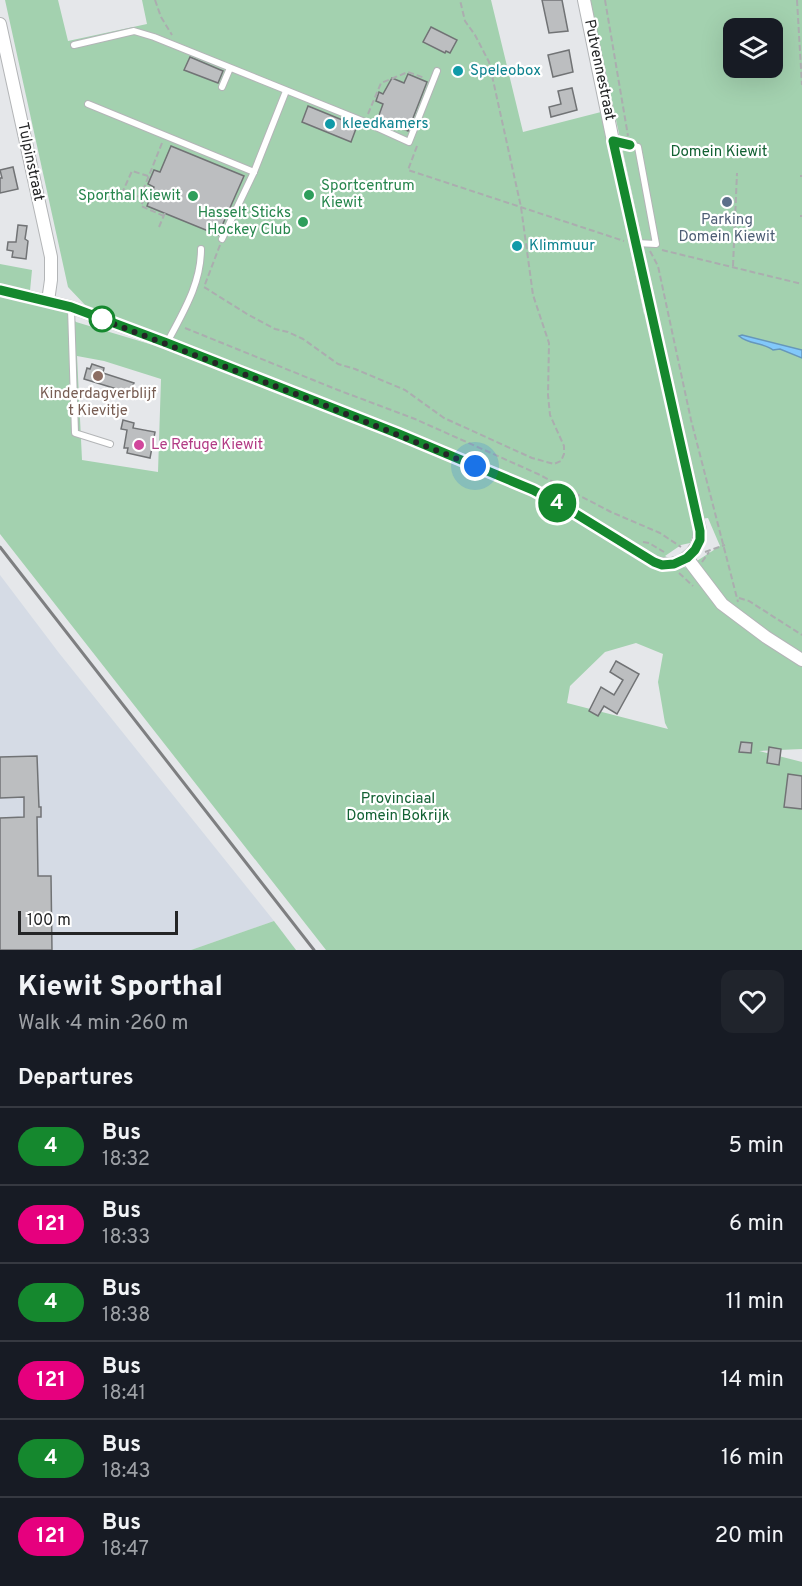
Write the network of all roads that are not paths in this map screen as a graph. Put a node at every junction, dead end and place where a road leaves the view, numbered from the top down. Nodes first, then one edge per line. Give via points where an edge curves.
1 (584, 0) edge
2 (0, 24) edge
3 (74, 45) dead end
4 (230, 68) junction
5 (437, 71) dead end
6 (222, 87) dead end
7 (286, 91) junction
8 (88, 105) dead end
9 (613, 141) junction
10 (254, 172) junction
11 (222, 239) road end
12 (641, 245) junction
13 (201, 249) road end
14 (0, 290) edge
15 (48, 301) junction
16 (71, 307) junction
17 (167, 343) junction
18 (110, 444) dead end
19 (684, 551) junction
20 (802, 660) edge

1 - 9 street, Putvennestraat
2 - 15 street, Tulpinstraat via 51,257
3 - 4 lane via 134,32
4 - 6 lane
4 - 7 lane
5 - 7 lane via 409,142
7 - 10 lane
8 - 10 lane
9 - 12 street, Putvennestraat
9 - 12 lane via 638,147 656,244
10 - 11 lane
12 - 19 street, Putvennestraat via 700,531 695,550
13 - 17 lane via 201,266 193,292
14 - 15 street
15 - 16 street
16 - 17 street
16 - 18 lane via 75,434
17 - 19 street via 533,490 662,565 674,564
19 - 20 street via 711,592 737,616

